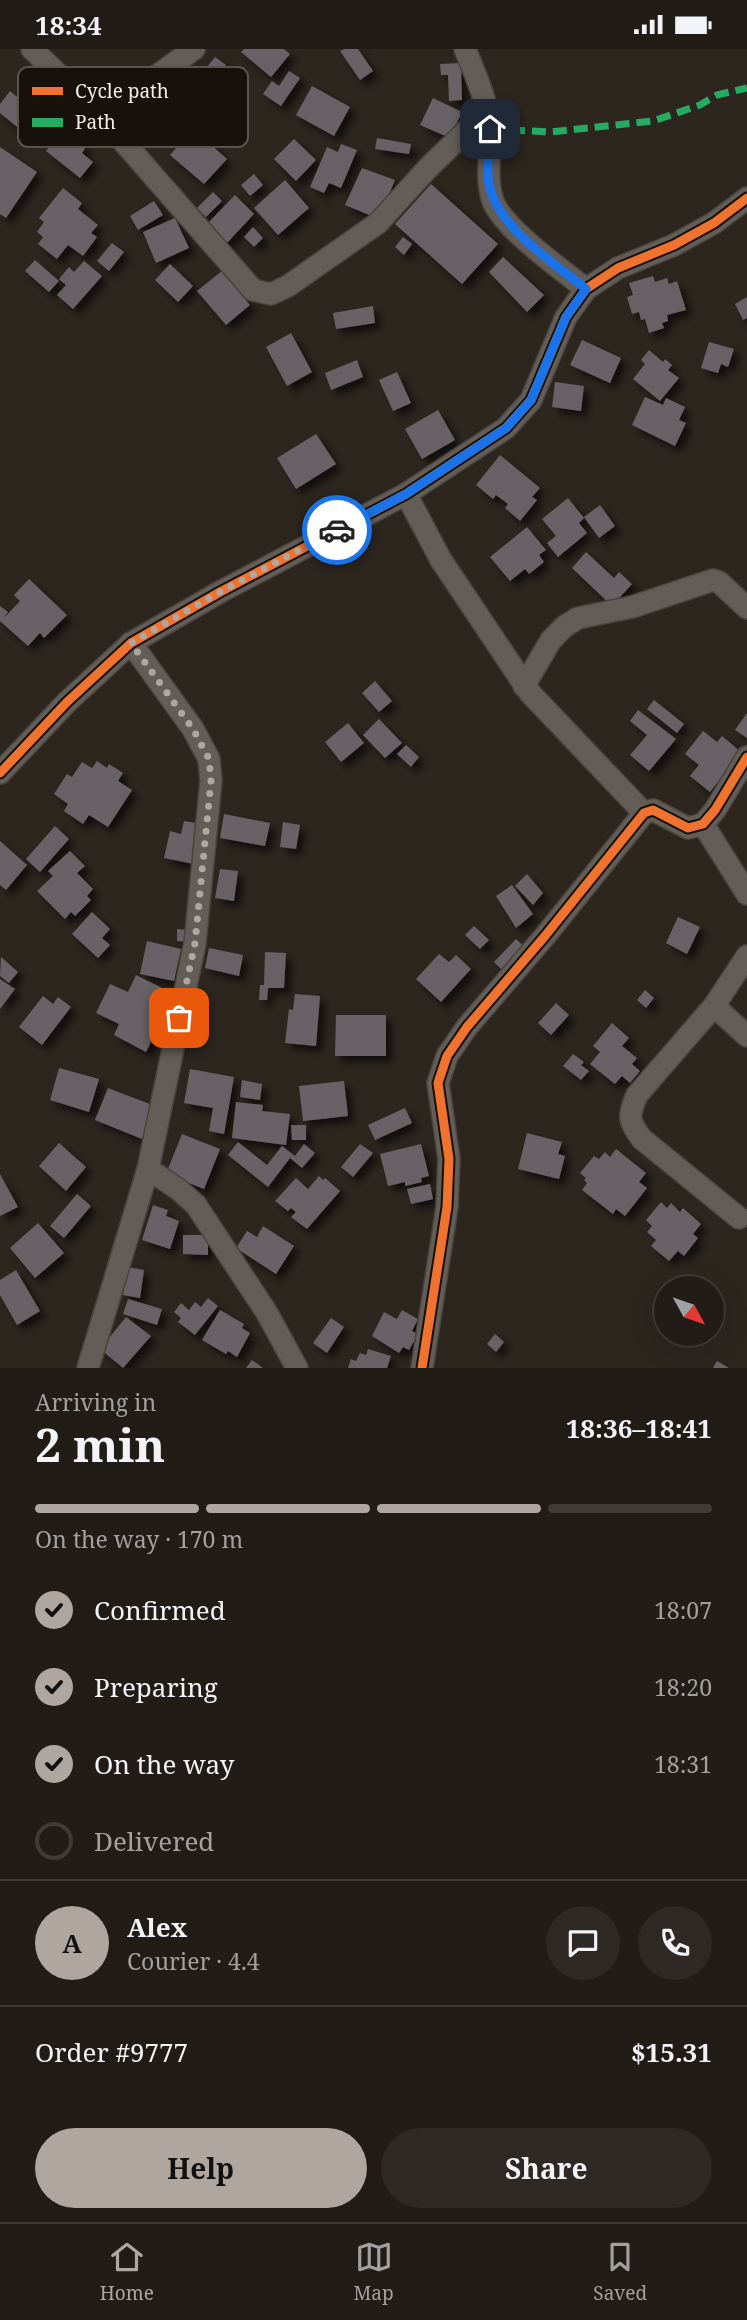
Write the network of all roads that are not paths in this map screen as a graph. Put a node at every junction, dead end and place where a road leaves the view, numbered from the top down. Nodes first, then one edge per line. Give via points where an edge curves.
1 (32, 49) edge
2 (194, 49) edge
3 (465, 49) edge
4 (51, 67) edge
5 (169, 67) edge
6 (486, 112) junction
7 (128, 147) edge
8 (747, 198) edge
9 (586, 289) junction
10 (406, 494) junction
11 (747, 608) edge
12 (131, 643) junction
13 (524, 685) junction
14 (747, 757) edge
15 (0, 773) edge
16 (644, 813) junction
17 (703, 824) junction
18 (747, 894) edge
19 (747, 956) edge
20 (714, 1006) junction
21 (747, 1036) edge
22 (148, 1169) junction
23 (739, 1217) dead end
24 (88, 1368) edge
25 (297, 1368) edge
26 (422, 1368) edge

1 - 4 street
2 - 5 street
3 - 6 street
6 - 7 street via 378,223 271,294 253,290
6 - 9 street via 490,129 488,181 494,203 509,224
8 - 9 street via 714,223 618,268
9 - 10 street via 566,317 531,400 506,428
10 - 12 street
10 - 13 street via 441,561
11 - 13 street via 713,580 632,607 578,618 551,639
12 - 15 street
12 - 22 street via 193,729 209,759 211,781 195,943
13 - 16 street
14 - 17 street
16 - 17 street via 653,810 688,828
16 - 26 street via 447,1056 438,1083 449,1159 447,1207
17 - 18 street
19 - 20 street
20 - 21 street
20 - 23 street via 637,1095 630,1110 631,1125 642,1139
22 - 24 street
22 - 25 street via 196,1205

